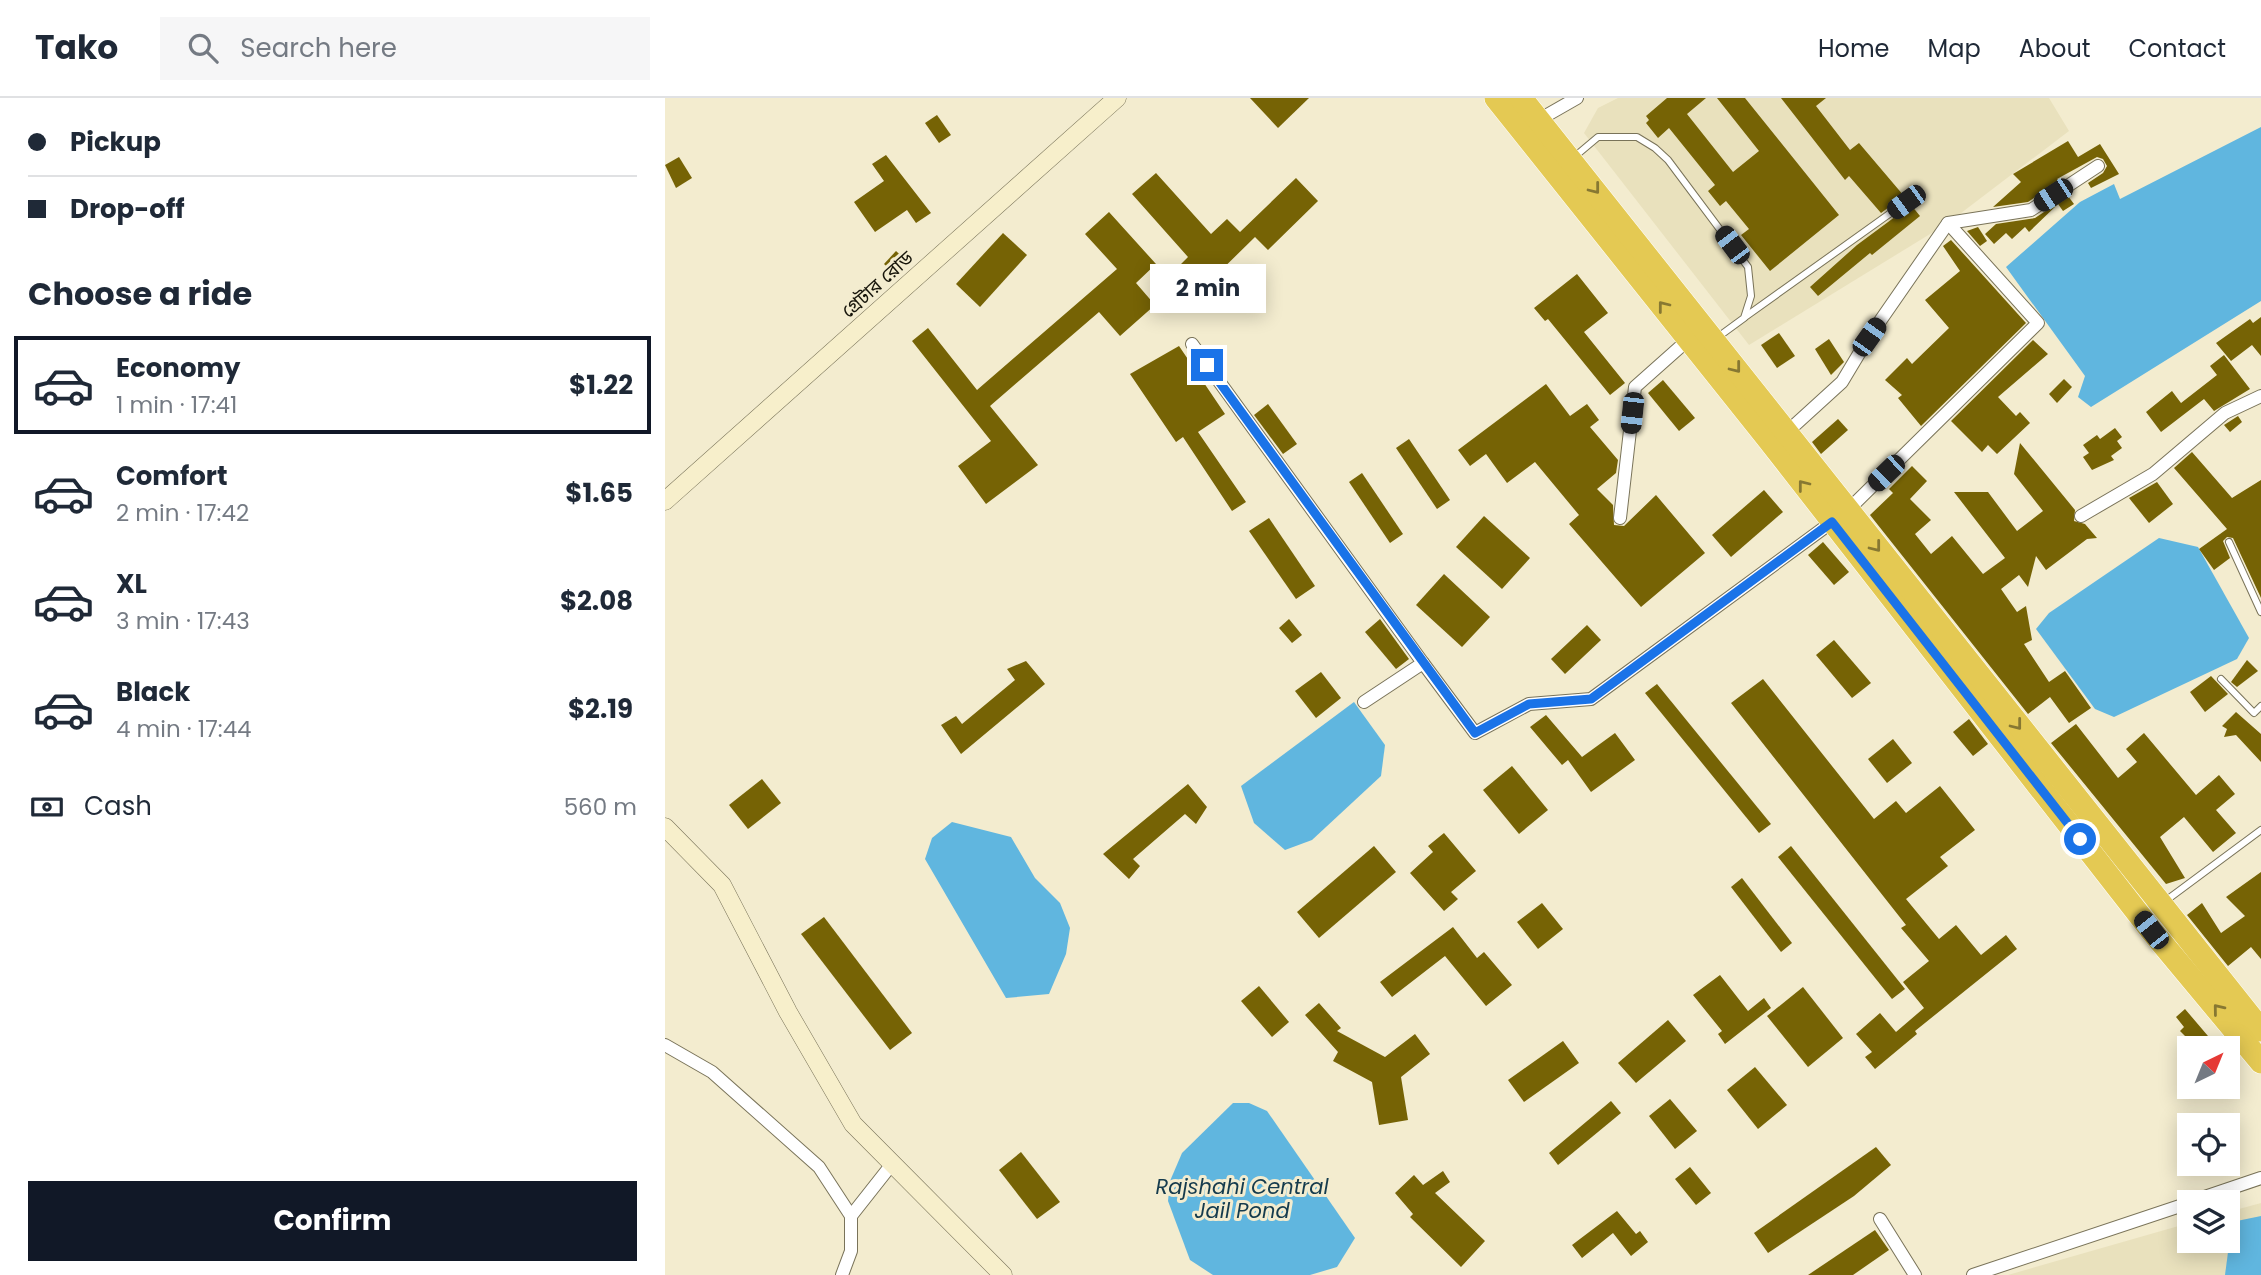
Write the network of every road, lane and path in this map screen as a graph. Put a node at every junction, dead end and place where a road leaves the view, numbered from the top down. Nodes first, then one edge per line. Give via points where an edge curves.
1 (1117, 98) edge
2 (1496, 98) edge
3 (1521, 98) edge
4 (1577, 98) edge
5 (1532, 125) junction
6 (1572, 160) junction
7 (2098, 166) dead end
8 (1906, 202) dead end
9 (1948, 223) junction
10 (1744, 318) junction
11 (1689, 339) junction
12 (1714, 340) junction
13 (1192, 344) dead end
14 (2261, 396) edge
15 (1786, 433) junction
16 (665, 500) edge
17 (1839, 516) junction
18 (2081, 516) dead end
19 (1620, 518) dead end
20 (2229, 542) dead end
21 (2261, 612) edge
22 (1423, 663) junction
23 (2221, 679) dead end
24 (1364, 702) dead end
25 (2261, 706) edge
26 (665, 827) edge
27 (2261, 830) edge
28 (2161, 904) junction
29 (2261, 1030) edge
30 (665, 1045) edge
31 (2261, 1062) edge
32 (892, 1164) junction
33 (2261, 1178) edge
34 (2226, 1190) edge
35 (2177, 1206) edge
36 (851, 1216) junction
37 (1881, 1219) dead end
38 (1979, 1274) edge
39 (842, 1275) edge
40 (1003, 1275) edge
41 (1916, 1275) edge

1 - 16 street, গ্রেটার রোড
2 - 5 highway
3 - 5 highway
4 - 5 street
5 - 6 highway
11 -> 5 highway
6 - 10 lane via 1598,137 1637,137 1661,154 1748,267 1751,296
6 -> 12 highway
7 - 9 street via 2031,210
8 - 10 lane
9 - 15 street via 1842,382
9 - 17 street via 2038,323
10 - 12 lane
17 -> 11 highway
11 - 19 street via 1635,387
12 -> 15 highway
13 - 22 street
14 - 18 street via 2225,413 2153,474
15 - 17 highway
17 - 22 street via 1591,699 1529,704 1475,733
17 -> 28 highway
31 -> 17 highway via 2151,930
20 - 21 lane
22 - 24 street
23 - 25 lane via 2254,713
26 - 32 street via 722,885 853,1124
27 - 28 lane
28 - 29 highway
30 - 36 street via 712,1072 819,1167
32 - 36 street
32 - 40 street
33 - 34 street
35 - 38 street
36 - 39 street via 851,1251
37 - 41 street

